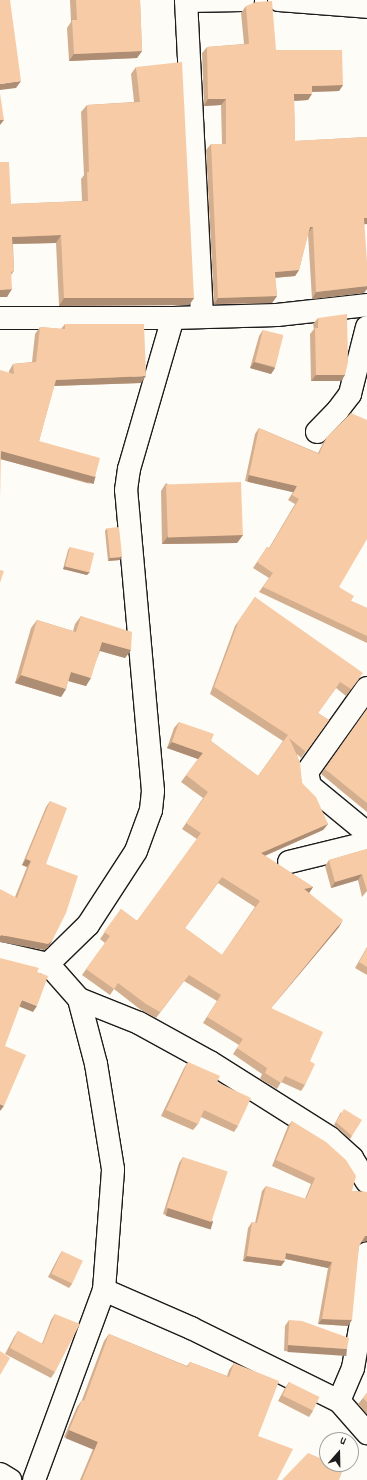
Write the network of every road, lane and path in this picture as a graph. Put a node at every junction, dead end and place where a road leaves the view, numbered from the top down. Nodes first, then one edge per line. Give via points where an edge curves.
1 (243, 0) edge
2 (279, 0) edge
3 (186, 1) edge
4 (367, 8) edge
5 (367, 305) edge
6 (202, 317) junction
7 (0, 318) edge
8 (173, 318) junction
9 (367, 327) edge
10 (317, 432) dead end
11 (367, 688) edge
12 (367, 833) edge
13 (367, 842) edge
14 (289, 862) dead end
15 (0, 953) edge
16 (48, 964) junction
17 (79, 999) junction
18 (366, 1175) edge
19 (367, 1253) edge
20 (104, 1290) junction
21 (339, 1401) junction
22 (367, 1433) edge
23 (0, 1474) edge
24 (10, 1480) edge
25 (34, 1480) edge

1 - 3 street
2 - 4 street
3 - 6 street
5 - 6 street via 277,315
6 - 8 street
7 - 8 street
8 - 16 street via 126,490 153,791 151,810 136,851 88,924
9 - 10 street via 350,394
11 - 12 street via 307,772 310,786
13 - 14 street
15 - 16 street
16 - 17 street
17 - 18 street via 139,1023 210,1062 330,1138
17 - 20 street via 96,1064 113,1169
19 - 21 street via 363,1311 353,1368
20 - 21 street via 190,1328
20 - 25 street
21 - 22 street
23 - 24 street

